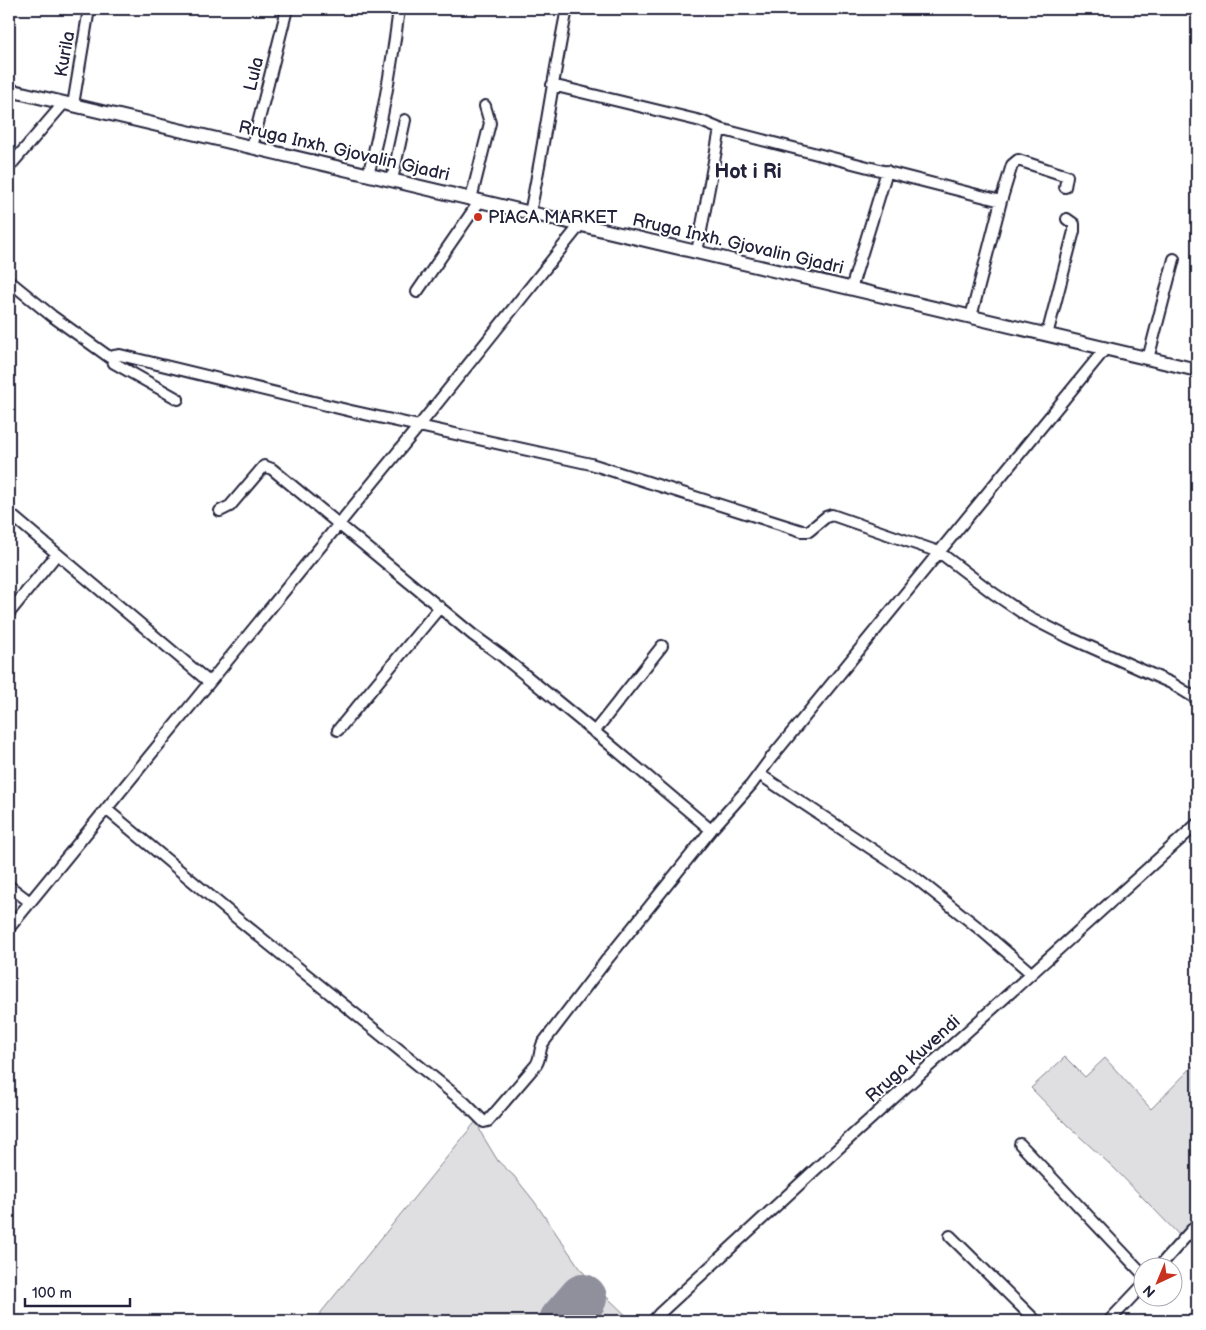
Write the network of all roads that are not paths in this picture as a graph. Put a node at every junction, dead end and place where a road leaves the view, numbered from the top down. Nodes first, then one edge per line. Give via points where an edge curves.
1 (90, 9) edge
2 (287, 9) edge
3 (399, 9) edge
4 (567, 9) edge
5 (552, 85) junction
6 (9, 90) edge
7 (68, 104) junction
8 (485, 106) dead end
9 (405, 120) dead end
10 (720, 129) junction
11 (252, 148) junction
12 (9, 167) edge
13 (886, 171) junction
14 (368, 175) junction
15 (392, 180) junction
16 (1064, 187) dead end
17 (475, 200) junction
18 (1001, 201) junction
19 (530, 213) junction
20 (1067, 220) dead end
21 (580, 225) junction
22 (697, 252) junction
23 (1174, 259) dead end
24 (9, 280) edge
25 (851, 289) junction
26 (417, 292) dead end
27 (971, 317) junction
28 (1047, 335) junction
29 (1105, 349) junction
30 (112, 359) junction
31 (1148, 359) junction
32 (1197, 370) edge
33 (178, 399) dead end
34 (419, 426) junction
35 (220, 511) dead end
36 (9, 513) edge
37 (339, 524) junction
38 (939, 552) junction
39 (57, 554) junction
40 (440, 607) junction
41 (9, 613) edge
42 (662, 646) dead end
43 (209, 682) junction
44 (1197, 699) edge
45 (338, 730) dead end
46 (594, 732) junction
47 (759, 774) junction
48 (106, 809) junction
49 (1197, 824) edge
50 (711, 830) junction
51 (9, 886) edge
52 (30, 902) junction
53 (9, 928) edge
54 (1031, 973) junction
55 (1020, 1144) dead end
56 (1197, 1224) edge
57 (950, 1236) dead end
58 (1167, 1258) edge
59 (1134, 1264) edge
60 (1134, 1295) edge
61 (653, 1321) edge
62 (1036, 1321) edge
63 (1109, 1321) edge

1 - 7 street, Kurila
2 - 11 street, Lula
3 - 14 street via 376,148
4 - 5 street
5 - 10 street
5 - 19 street via 546,135
6 - 7 main road, Rruga Inxh. Gjovalin Gjadri
7 - 11 main road, Rruga Inxh. Gjovalin Gjadri
7 - 12 street
8 - 17 street via 490,123
9 - 15 street
10 - 13 street
10 - 22 street
11 - 14 main road, Rruga Inxh. Gjovalin Gjadri
13 - 18 street
13 - 25 street
14 - 15 main road, Rruga Inxh. Gjovalin Gjadri
15 - 17 main road, Rruga Inxh. Gjovalin Gjadri
16 - 18 street via 1067,176 1018,160 1012,165
17 - 19 main road, Rruga Inxh. Gjovalin Gjadri
17 - 26 street
18 - 27 street
19 - 21 main road, Rruga Inxh. Gjovalin Gjadri
20 - 28 street via 1074,224 1074,231
21 - 22 main road, Rruga Inxh. Gjovalin Gjadri
21 - 34 street
22 - 25 main road, Rruga Inxh. Gjovalin Gjadri
23 - 31 street
24 - 30 street
25 - 27 main road, Rruga Inxh. Gjovalin Gjadri
27 - 28 main road, Rruga Inxh. Gjovalin Gjadri
28 - 29 main road, Rruga Inxh. Gjovalin Gjadri
29 - 31 main road, Rruga Inxh. Gjovalin Gjadri
29 - 38 street
30 - 33 street
30 - 34 street via 120,355
31 - 32 main road, Rruga Inxh. Gjovalin Gjadri
34 - 37 street
34 - 38 street via 591,464 802,531 809,531 832,515
35 - 37 street via 230,506 264,466 272,469
36 - 39 street
37 - 40 street
37 - 43 street
38 - 44 street via 1026,616
38 - 47 street
39 - 41 street
39 - 43 street
40 - 45 street
40 - 46 street
42 - 46 street
43 - 48 street
46 - 50 street
47 - 50 street
47 - 54 street via 923,884
48 - 50 street via 465,1103 484,1122 536,1065 543,1043
48 - 52 street
49 - 54 street, Rruga Kuvendi
51 - 52 street
52 - 53 street
54 - 61 street, Rruga Kuvendi
55 - 59 street
56 - 58 street
57 - 62 street
60 - 63 street

